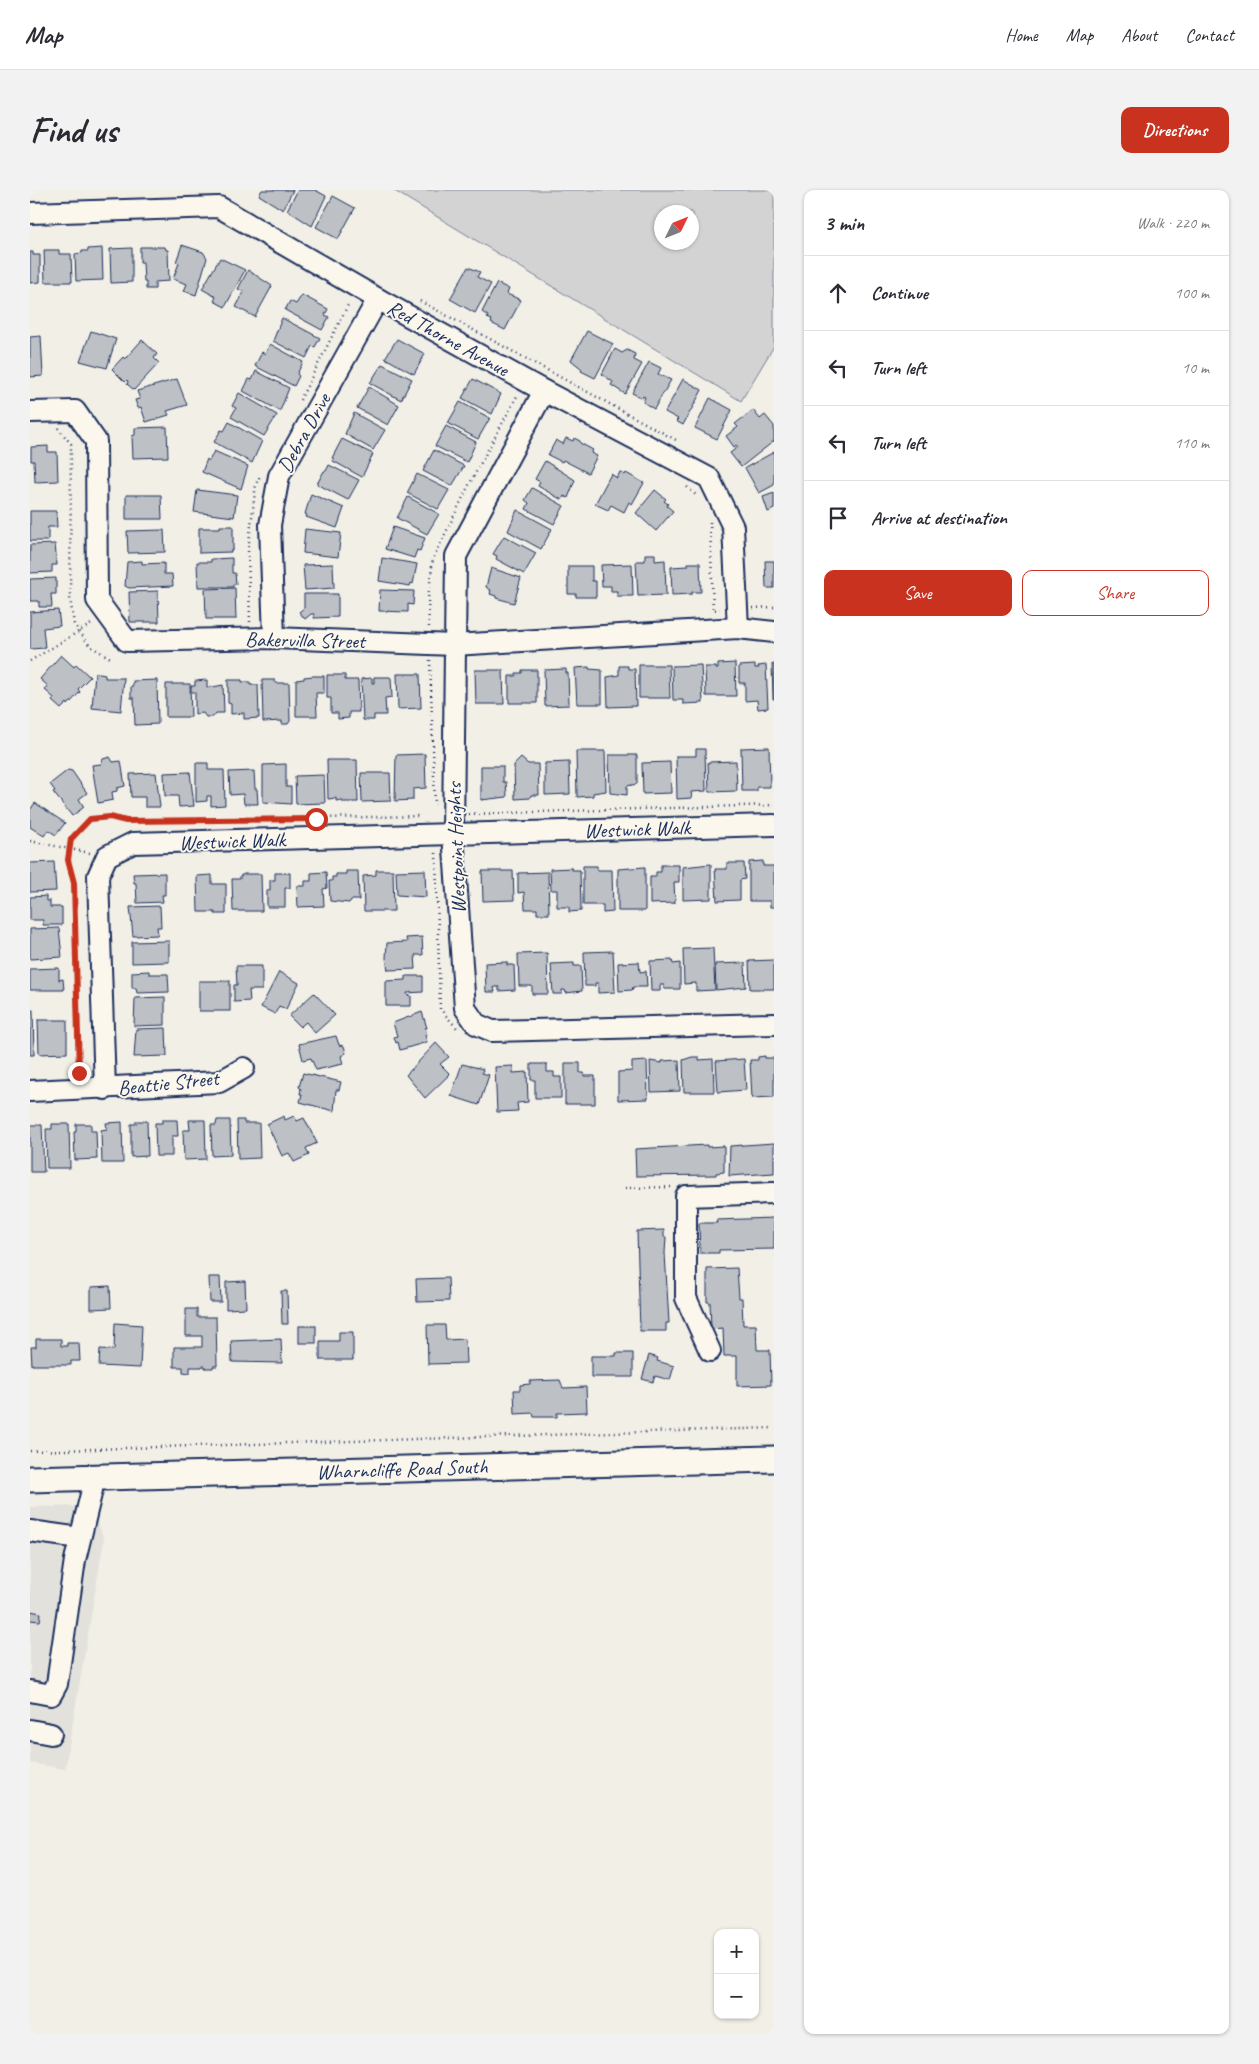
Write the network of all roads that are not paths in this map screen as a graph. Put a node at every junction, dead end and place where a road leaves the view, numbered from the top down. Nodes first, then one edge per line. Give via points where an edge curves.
1 (30, 213) edge
2 (378, 299) junction
3 (544, 391) junction
4 (30, 412) edge
5 (738, 628) junction
6 (774, 632) edge
7 (274, 638) junction
8 (454, 645) junction
9 (774, 825) edge
10 (444, 839) junction
11 (774, 1024) edge
12 (244, 1068) dead end
13 (105, 1089) junction
14 (30, 1091) edge
15 (774, 1193) edge
16 (710, 1351) dead end
17 (774, 1459) edge
18 (92, 1477) junction
19 (30, 1479) edge
20 (30, 1531) edge
21 (80, 1538) junction
22 (30, 1691) edge
23 (30, 1730) edge
24 (51, 1734) dead end

1 - 2 street, Red Thorne Avenue via 219,207
2 - 3 street, Red Thorne Avenue
2 - 7 street, Debra Drive via 279,476 270,525
3 - 5 street, Red Thorne Avenue via 709,478 733,527
3 - 8 street, Westpoint Heights via 456,556
4 - 7 street, Bakervilla Street via 75,411 96,441 97,600 127,641
5 - 6 street, Bakervilla Street
5 - 8 street, Bakervilla Street
7 - 8 street, Bakervilla Street
8 - 10 street, Westpoint Heights
9 - 10 street, Westwick Walk
10 - 11 street, Westpoint Heights via 465,1008 476,1024 492,1031
10 - 13 street, Westwick Walk via 133,843 107,856 98,876
12 - 13 street, Beattie Street via 219,1082
13 - 14 street, Beattie Street
15 - 16 street via 686,1196 686,1298
17 - 18 main road, Wharncliffe Road South
18 - 19 main road, Wharncliffe Road South
18 - 21 street via 92,1490
20 - 21 street
21 - 22 street via 57,1684 51,1694
23 - 24 street

